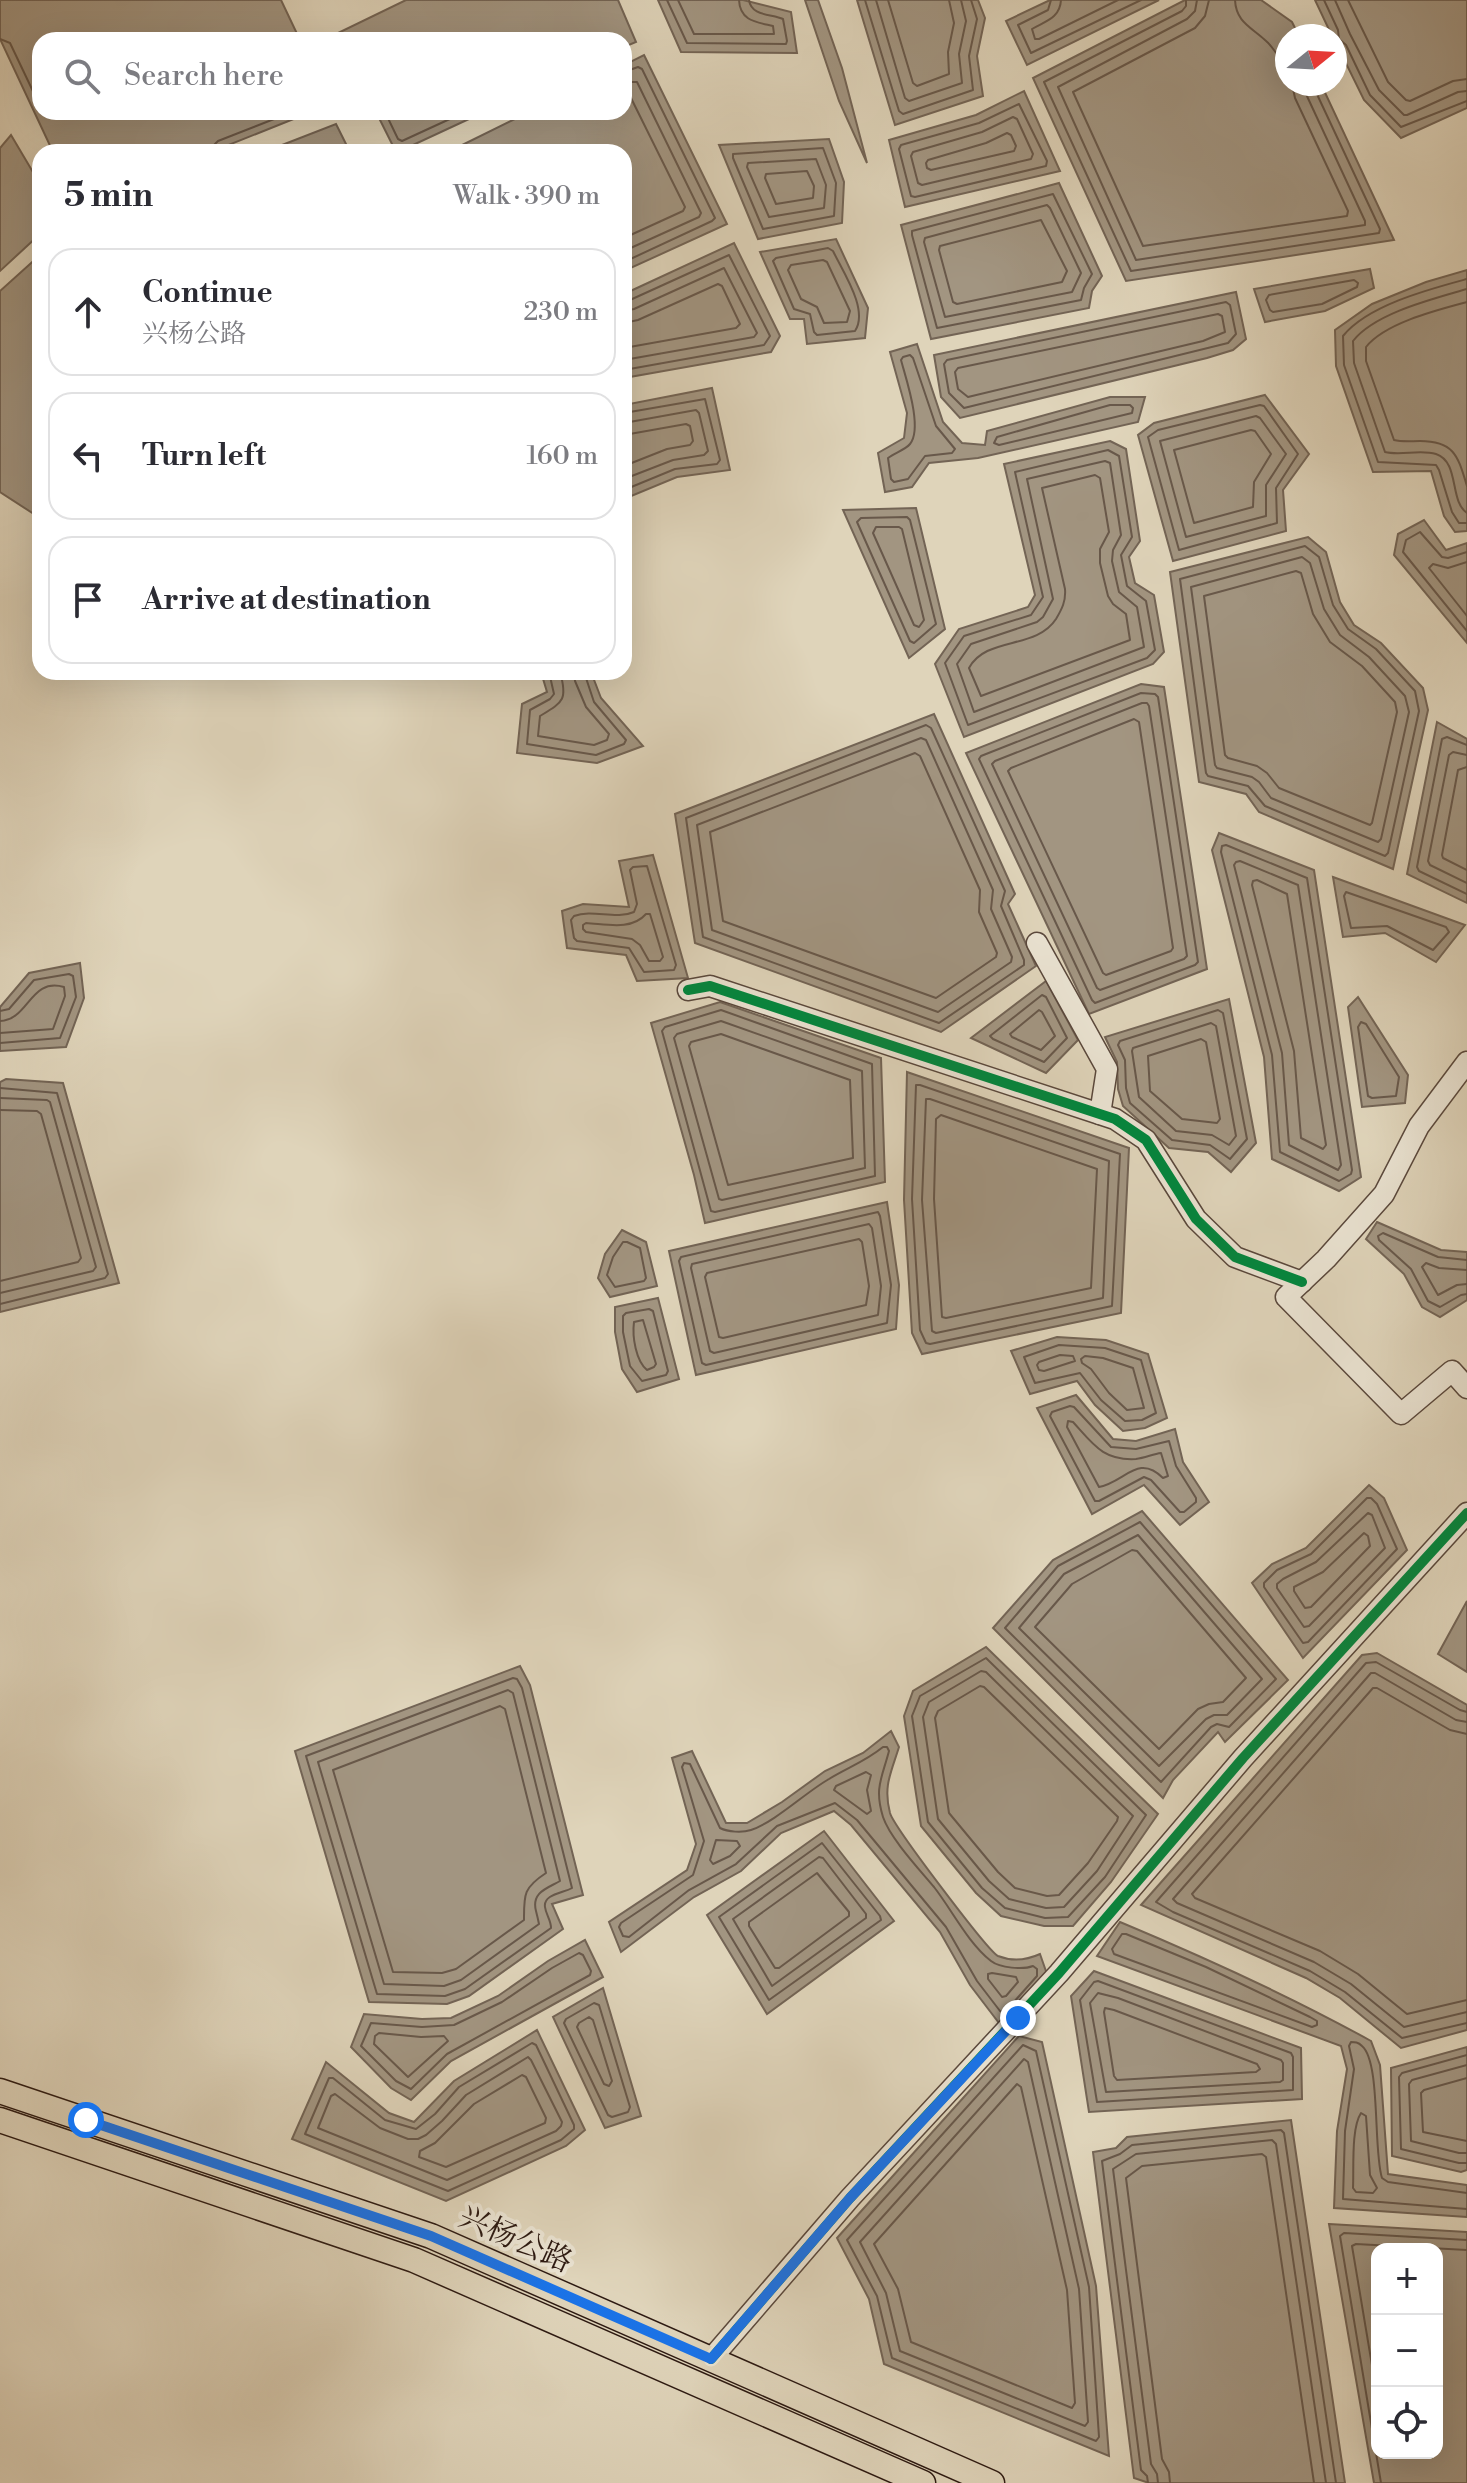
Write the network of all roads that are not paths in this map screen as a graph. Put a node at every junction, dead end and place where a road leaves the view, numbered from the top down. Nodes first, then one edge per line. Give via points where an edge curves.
1 (1037, 943) dead end
2 (688, 990) dead end
3 (1467, 1062) edge
4 (1100, 1114) junction
5 (1302, 1282) junction
6 (1467, 1388) edge
7 (1467, 1513) edge
8 (0, 2091) edge
9 (0, 2120) edge
10 (711, 2359) junction
11 (923, 2483) edge
12 (992, 2483) edge

1 - 4 street via 1107,1069
2 - 4 street via 710,986
3 - 5 street via 1419,1126 1384,1194
4 - 5 street via 1146,1140 1196,1219 1235,1257
5 - 6 street via 1286,1297 1401,1414 1452,1371
7 - 10 street
8 - 10 main road, 兴杨公路 via 431,2236
9 - 11 main road, 兴杨公路 via 414,2260
10 - 12 main road, 兴杨公路

